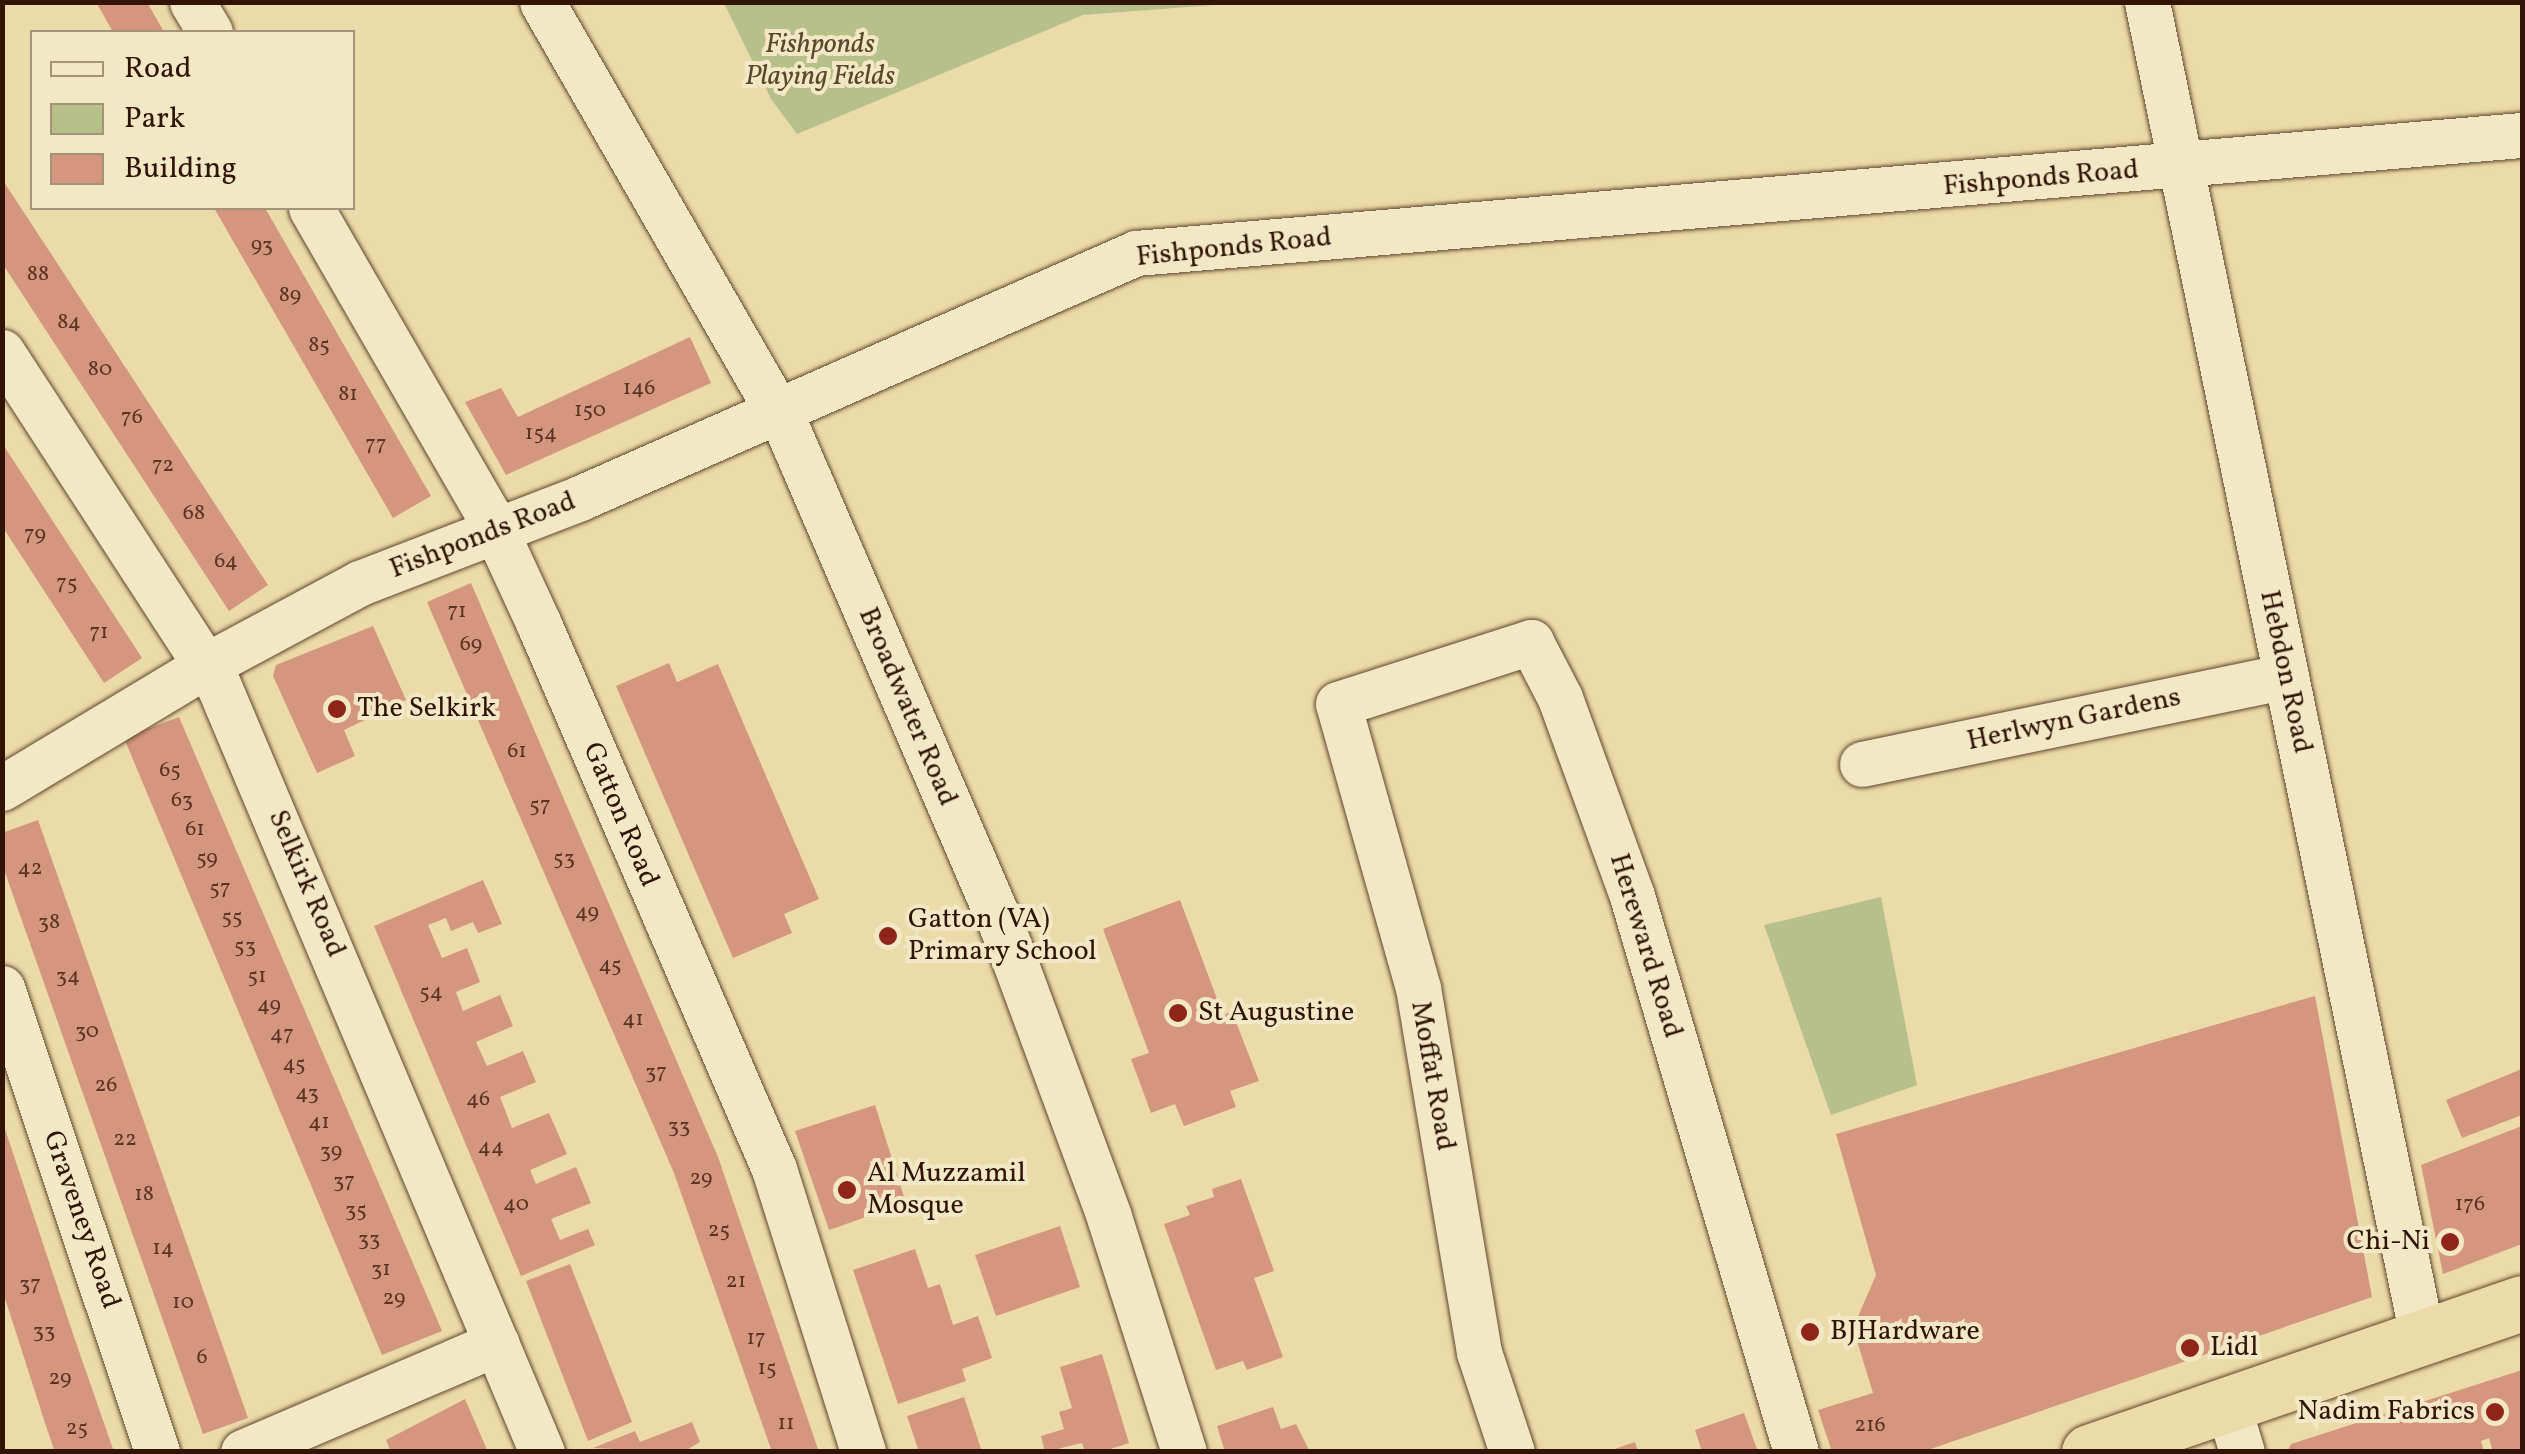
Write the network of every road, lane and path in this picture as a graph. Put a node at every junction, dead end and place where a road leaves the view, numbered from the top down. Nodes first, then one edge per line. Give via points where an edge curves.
1 (192, 2) edge
2 (542, 2) edge
3 (2147, 2) edge
4 (209, 30) edge
5 (2522, 135) edge
6 (2180, 167) junction
7 (312, 210) edge
8 (2, 352) edge
9 (778, 413) junction
10 (498, 532) junction
11 (207, 665) junction
12 (2286, 676) junction
13 (1338, 704) joint
14 (1862, 764) dead end
15 (2, 788) edge
16 (2, 988) edge
17 (2522, 1303) edge
18 (2423, 1342) junction
19 (498, 1343) junction
20 (2235, 1429) edge
21 (157, 1452) edge
22 (243, 1452) edge
23 (542, 1452) edge
24 (863, 1452) edge
25 (1184, 1452) edge
26 (1512, 1452) edge
27 (1796, 1452) edge
28 (2089, 1452) edge

1 - 4 street
2 - 9 street, Broadwater Road via 719,300
3 - 6 street, Hebdon Road
5 - 6 street, Fishponds Road
6 - 9 street, Fishponds Road via 1136,253
6 - 12 street, Hebdon Road
7 - 10 street, Gatton Road
8 - 11 street, Selkirk Road
9 - 10 street, Fishponds Road
9 - 25 street, Broadwater Road via 1002,926 1108,1217
10 - 11 street, Fishponds Road via 360,583
10 - 24 street, Gatton Road via 774,1169
11 - 15 street, Fishponds Road
11 - 19 street, Selkirk Road
12 - 14 street, Herlwyn Gardens
12 - 18 street, Hebdon Road
13 - 26 street, Moffat Road via 1418,988 1479,1352
13 - 27 street, Hereward Road via 1531,642 1560,698 1632,896
16 - 21 street, Graveney Road
17 - 18 highway
18 - 20 highway
19 - 22 street
19 - 23 street, Selkirk Road
20 - 28 highway

